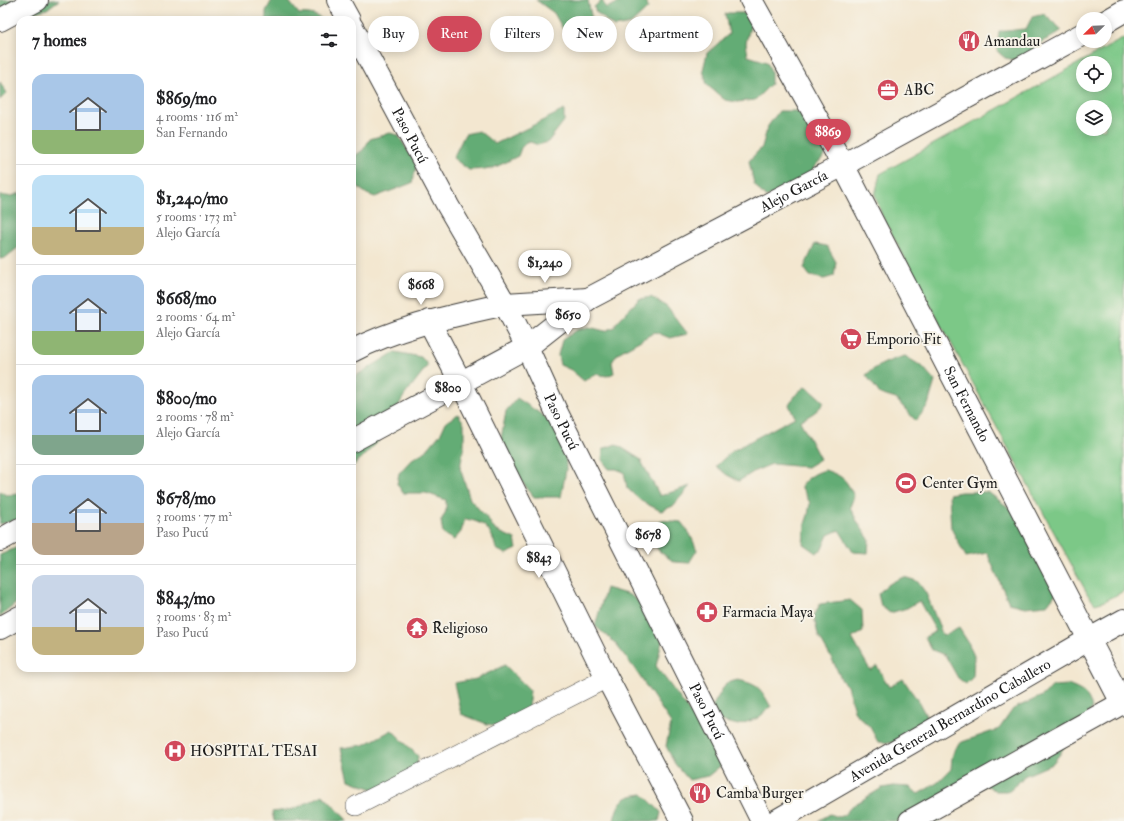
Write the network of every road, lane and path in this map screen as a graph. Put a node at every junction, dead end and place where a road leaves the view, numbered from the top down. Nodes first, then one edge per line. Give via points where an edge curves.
1 (37, 0) edge
2 (338, 0) edge
3 (751, 0) edge
4 (1124, 11) edge
5 (346, 16) edge
6 (1112, 18) edge
7 (0, 20) edge
8 (356, 34) edge
9 (1076, 38) edge
10 (843, 165) junction
11 (588, 299) junction
12 (505, 304) junction
13 (429, 321) junction
14 (527, 347) junction
15 (356, 349) edge
16 (461, 383) junction
17 (356, 439) edge
18 (16, 531) edge
19 (0, 540) edge
20 (16, 619) edge
21 (1124, 620) edge
22 (0, 628) edge
23 (1088, 640) junction
24 (607, 678) junction
25 (1123, 703) edge
26 (356, 806) dead end
27 (682, 821) edge
28 (762, 821) edge
29 (776, 821) edge
30 (910, 821) edge

1 - 7 street
2 - 5 street
3 - 10 street, San Fernando
4 - 6 street
8 - 12 street, Paso Pucú via 448,206
9 - 10 street, Alejo García
10 - 11 street, Alejo García
10 - 23 street, San Fernando
11 - 12 street, Alejo García
11 - 14 street, Alejo García
12 - 13 street, Alejo García
12 - 14 street, Paso Pucú
13 - 15 street, Alejo García via 371,341
13 - 16 street
14 - 16 street, Alejo García
14 - 28 street, Paso Pucú via 556,411
16 - 17 street, Alejo García
16 - 24 street
18 - 19 street
20 - 22 street
21 - 23 street, Avenida General Bernardino Caballero
23 - 25 street, San Fernando
23 - 29 street, Avenida General Bernardino Caballero
24 - 26 lane
24 - 27 street
25 - 30 street

